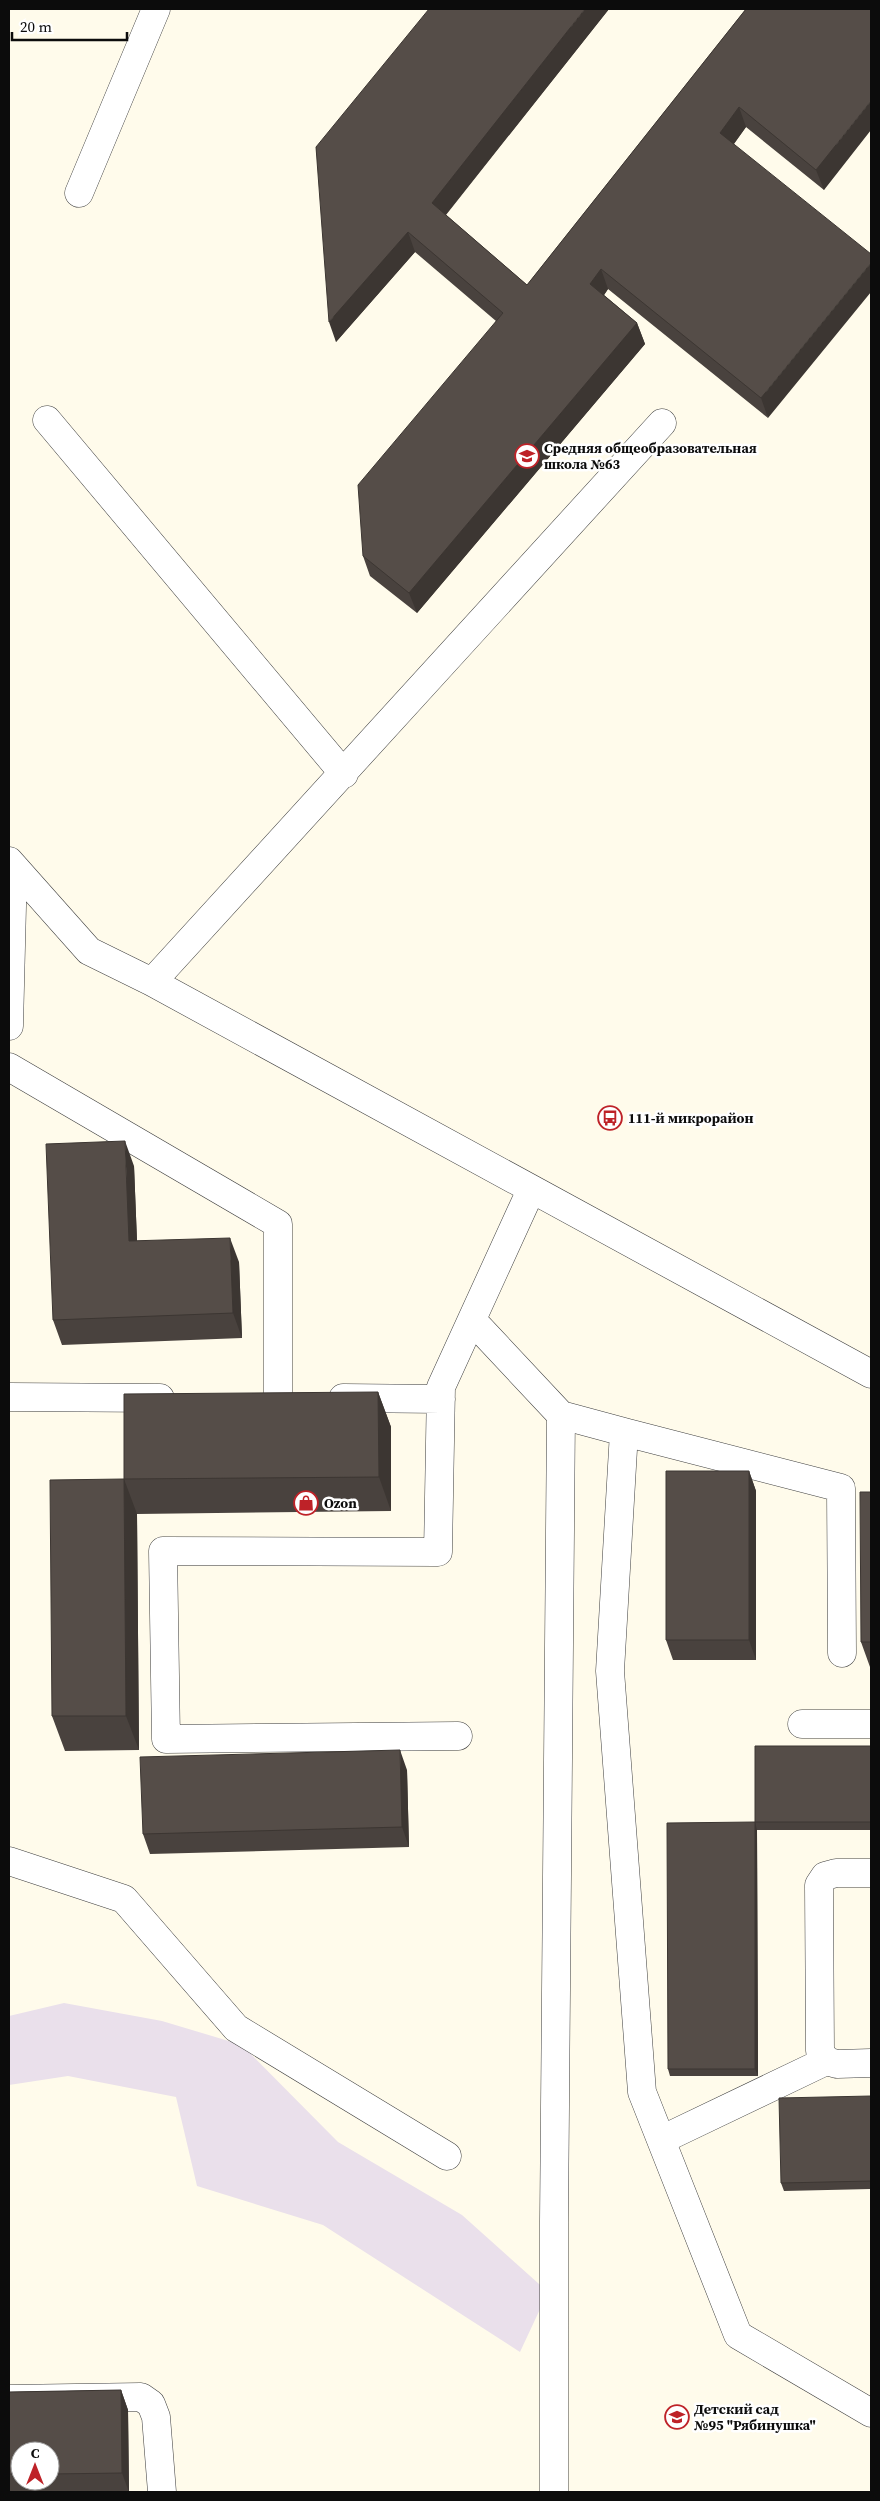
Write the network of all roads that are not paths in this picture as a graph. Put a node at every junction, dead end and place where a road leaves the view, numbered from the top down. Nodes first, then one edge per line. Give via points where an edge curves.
1 (156, 9) edge
2 (79, 193) dead end
3 (47, 420) dead end
4 (662, 423) dead end
5 (344, 774) junction
6 (11, 863) edge
7 (152, 982) junction
8 (9, 1026) edge
9 (9, 1067) edge
10 (531, 1190) junction
11 (472, 1320) junction
12 (871, 1374) edge
13 (9, 1397) edge
14 (188, 1398) edge
15 (248, 1398) edge
16 (278, 1398) junction
17 (441, 1399) junction
18 (561, 1416) junction
19 (624, 1432) junction
20 (842, 1653) dead end
21 (802, 1724) dead end
22 (871, 1724) edge
23 (458, 1736) dead end
24 (9, 1861) edge
25 (871, 1873) edge
26 (826, 2061) junction
27 (871, 2063) edge
28 (661, 2140) junction
29 (447, 2156) dead end
30 (9, 2399) edge
31 (871, 2413) edge
32 (162, 2492) edge
33 (554, 2492) edge

1 - 2 street
3 - 5 street
4 - 5 street
5 - 7 street
6 - 7 street via 89,951
6 - 8 street
7 - 10 street
9 - 16 street via 278,1224
10 - 11 street
10 - 12 street
11 - 17 street via 441,1386
11 - 18 street
13 - 14 street
15 - 16 street
16 - 17 street
17 - 23 street via 438,1552 162,1551 166,1739
18 - 19 street
18 - 33 street
19 - 20 street via 841,1488
19 - 28 street via 610,1671 642,2092
21 - 22 street
24 - 29 street via 124,1899 236,2028
25 - 26 street via 836,1873 825,1876 820,1886 820,2051
26 - 27 street via 837,2064
26 - 28 street
28 - 31 street via 738,2335
30 - 32 street via 141,2397 151,2404 156,2417

